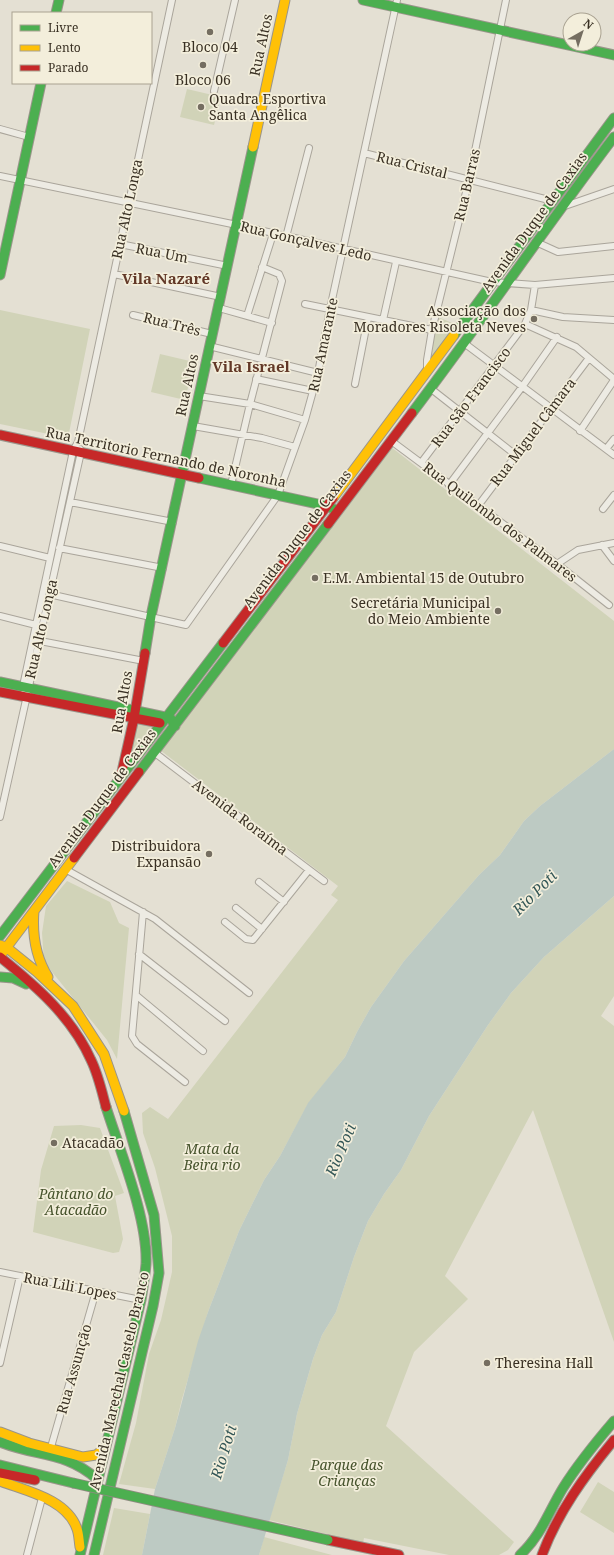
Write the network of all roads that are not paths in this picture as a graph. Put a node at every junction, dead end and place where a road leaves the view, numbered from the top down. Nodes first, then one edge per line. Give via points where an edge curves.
1 (59, 0) edge
2 (172, 0) edge
3 (235, 0) edge
4 (285, 0) edge
5 (363, 0) edge
6 (506, 0) edge
7 (394, 2) edge
8 (56, 12) edge
9 (501, 27) junction
10 (562, 38) edge
11 (602, 47) edge
12 (614, 50) edge
13 (614, 55) edge
14 (41, 84) edge
15 (214, 91) dead end
16 (614, 118) edge
17 (0, 129) edge
18 (29, 137) junction
19 (614, 137) edge
20 (309, 148) dead end
21 (364, 153) junction
22 (0, 176) edge
23 (20, 179) junction
24 (469, 180) junction
25 (614, 189) edge
26 (553, 201) junction
27 (128, 203) junction
28 (560, 208) junction
29 (237, 225) junction
30 (273, 234) junction
31 (286, 237) junction
32 (536, 242) junction
33 (120, 244) junction
34 (614, 246) edge
35 (342, 250) junction
36 (396, 262) junction
37 (228, 266) junction
38 (262, 267) junction
39 (445, 272) junction
40 (114, 274) junction
41 (0, 275) edge
42 (614, 278) edge
43 (492, 282) junction
44 (506, 284) junction
45 (535, 285) junction
46 (222, 297) junction
47 (305, 304) dead end
48 (219, 308) junction
49 (330, 309) junction
50 (531, 310) junction
51 (133, 315) dead end
52 (247, 316) junction
53 (368, 318) junction
54 (382, 320) junction
55 (614, 320) edge
56 (272, 323) junction
57 (525, 324) junction
58 (432, 330) junction
59 (212, 334) junction
60 (557, 337) junction
61 (464, 343) junction
62 (209, 346) junction
63 (589, 358) junction
64 (261, 359) junction
65 (494, 366) junction
66 (427, 370) junction
67 (318, 373) junction
68 (256, 379) junction
69 (614, 380) edge
70 (355, 384) dead end
71 (522, 387) junction
72 (430, 388) junction
73 (313, 391) junction
74 (199, 396) junction
75 (250, 404) junction
76 (551, 408) junction
77 (460, 412) junction
78 (305, 420) junction
79 (193, 426) junction
80 (580, 431) junction
81 (488, 433) junction
82 (242, 434) junction
83 (0, 435) edge
84 (614, 439) edge
85 (390, 440) junction
86 (295, 447) junction
87 (606, 449) junction
88 (77, 452) junction
89 (614, 455) edge
90 (517, 456) junction
91 (421, 463) junction
92 (183, 474) junction
93 (232, 485) junction
94 (449, 485) junction
95 (278, 495) junction
96 (614, 495) edge
97 (70, 502) junction
98 (327, 506) junction
99 (478, 506) junction
100 (603, 509) dead end
101 (336, 510) junction
102 (173, 522) junction
103 (614, 543) edge
104 (602, 544) junction
105 (0, 546) edge
106 (59, 548) junction
107 (50, 558) junction
108 (614, 561) edge
109 (557, 564) junction
110 (163, 568) junction
111 (49, 594) junction
112 (609, 605) dead end
113 (0, 616) edge
114 (152, 616) junction
115 (36, 625) junction
116 (36, 640) junction
117 (144, 661) junction
118 (0, 682) edge
119 (26, 687) junction
120 (0, 692) edge
121 (26, 698) junction
122 (135, 714) junction
123 (163, 720) junction
124 (174, 726) junction
125 (155, 753) junction
126 (121, 776) junction
127 (3, 789) edge
128 (0, 817) edge
129 (65, 870) junction
130 (309, 870) junction
131 (324, 881) dead end
132 (259, 882) dead end
133 (284, 902) junction
134 (236, 908) dead end
135 (34, 911) junction
136 (143, 912) junction
137 (225, 922) dead end
138 (262, 929) junction
139 (0, 936) edge
140 (3, 946) edge
141 (139, 954) junction
142 (0, 956) edge
143 (0, 977) edge
144 (56, 989) junction
145 (249, 994) dead end
146 (137, 996) junction
147 (47, 997) junction
148 (225, 1021) dead end
149 (203, 1051) dead end
150 (185, 1082) dead end
151 (0, 1272) edge
152 (20, 1276) junction
153 (96, 1291) junction
154 (141, 1300) junction
155 (0, 1363) edge
156 (112, 1420) junction
157 (614, 1421) edge
158 (124, 1423) junction
159 (0, 1432) edge
160 (614, 1440) edge
161 (0, 1442) edge
162 (51, 1447) junction
163 (105, 1448) junction
164 (0, 1465) edge
165 (0, 1473) edge
166 (98, 1479) junction
167 (0, 1481) edge
168 (73, 1486) junction
169 (42, 1498) junction
170 (558, 1523) junction
171 (328, 1542) junction
172 (80, 1554) edge
173 (27, 1555) edge
174 (94, 1555) edge
175 (368, 1555) edge
176 (399, 1555) edge
177 (520, 1555) edge
178 (542, 1555) edge
179 (548, 1555) edge

1 - 8 main road
2 - 27 street, Rua Alto Longa
3 - 15 street
4 - 29 main road, Rua Altos
5 - 7 main road
6 - 9 street, Rua Barras
7 - 9 main road
7 - 21 street, Rua Amarante
9 - 10 main road
9 - 13 main road
9 - 24 street, Rua Barras
11 - 12 main road
14 - 18 main road
16 - 26 main road, Avenida Duque de Caxias
17 - 18 street
18 - 23 main road
19 - 28 main road, Avenida Duque de Caxias
20 - 31 street
21 - 24 street, Rua Cristal
21 - 35 street, Rua Amarante
22 - 23 street, Rua Gonçalves Ledo
23 - 27 street, Rua Gonçalves Ledo
23 - 41 main road
24 - 26 street, Rua Cristal
24 - 39 street, Rua Barras
25 - 28 street
26 - 43 main road, Avenida Duque de Caxias
27 - 29 street, Rua Gonçalves Ledo
27 - 33 street, Rua Alto Longa
28 - 32 main road, Avenida Duque de Caxias
29 - 30 street, Rua Gonçalves Ledo
29 - 37 main road, Rua Altos
30 - 31 street, Rua Gonçalves Ledo
30 - 38 street
31 - 35 street, Rua Gonçalves Ledo
32 - 34 street via 558,252
32 - 44 main road, Avenida Duque de Caxias
33 - 37 street, Rua Um
33 - 40 street, Rua Alto Longa
35 - 36 street, Rua Gonçalves Ledo
35 - 49 street, Rua Amarante
36 - 39 street, Rua Gonçalves Ledo
36 - 54 street
37 - 46 main road, Rua Altos
38 - 52 street
38 - 56 street via 279,274 281,278
39 - 43 street, Rua Gonçalves Ledo
39 - 58 street, Rua Barras
40 - 46 street
40 - 88 street, Rua Alto Longa
42 - 45 street, Rua Gonçalves Ledo
43 - 44 street, Rua Gonçalves Ledo
43 - 66 main road, Avenida Duque de Caxias
44 - 45 street, Rua Gonçalves Ledo
44 - 61 main road, Avenida Duque de Caxias
45 - 50 street, Rua São Francisco
46 - 48 main road, Rua Altos
47 - 49 street
48 - 52 street
48 - 59 main road, Rua Altos
49 - 53 street
49 - 67 street, Rua Amarante
50 - 55 street via 563,317
50 - 57 street, Rua São Francisco
51 - 59 street, Rua Três
52 - 56 street
53 - 54 street
53 - 70 street
54 - 58 street
56 - 64 street
57 - 60 street
57 - 65 street, Rua São Francisco
58 - 66 street, Rua Barras
59 - 62 main road, Rua Altos
60 - 63 street via 576,347
60 - 71 street
61 - 65 street
61 - 72 main road, Avenida Duque de Caxias
62 - 64 street
62 - 74 main road, Rua Altos
63 - 69 street
63 - 76 street, Rua Miguel Câmara
64 - 67 street
64 - 68 street
65 - 71 street
65 - 77 street, Rua São Francisco
66 - 98 main road, Avenida Duque de Caxias
67 - 73 street, Rua Amarante
68 - 73 street
68 - 75 street
69 - 80 street
71 - 76 street
71 - 81 street
72 - 77 street
72 - 85 main road, Avenida Duque de Caxias
73 - 78 street, Rua Amarante
74 - 75 street
74 - 79 main road, Rua Altos
75 - 78 street
75 - 82 street
76 - 80 street
76 - 90 street, Rua Miguel Câmara
77 - 81 street
77 - 91 street, Rua São Francisco
78 - 86 street, Rua Amarante
79 - 82 street
79 - 92 main road, Rua Altos
80 - 87 street
81 - 90 street
81 - 94 street
82 - 86 street
82 - 93 street
83 - 88 main road, Rua Territorio Fernando de Noronha
84 - 87 street
85 - 91 street, Rua Quilombo dos Palmares
85 - 101 main road, Avenida Duque de Caxias
86 - 95 street, Rua Amarante
87 - 89 street
88 - 92 main road, Rua Territorio Fernando de Noronha
88 - 97 street, Rua Alto Longa
88 - 107 street, Rua Alto Longa
90 - 99 street, Rua Miguel Câmara
91 - 94 street, Rua Quilombo dos Palmares
92 - 93 main road, Rua Territorio Fernando de Noronha
92 - 102 main road, Rua Altos
93 - 95 main road, Rua Territorio Fernando de Noronha
94 - 99 street, Rua Quilombo dos Palmares
95 - 98 main road, Rua Territorio Fernando de Noronha
95 - 114 street, Rua Amarante via 190,622 183,625
96 - 100 street
97 - 102 street
97 - 106 street, Rua Alto Longa
98 - 101 main road, Rua Territorio Fernando de Noronha
98 - 123 main road, Avenida Duque de Caxias
99 - 109 street, Rua Quilombo dos Palmares
101 - 124 main road, Avenida Duque de Caxias
102 - 110 main road, Rua Altos
103 - 104 street
104 - 108 street
104 - 109 street via 578,550
105 - 107 street
106 - 110 street
106 - 111 street, Rua Alto Longa
107 - 115 street, Rua Alto Longa
109 - 112 street, Rua Quilombo dos Palmares
110 - 114 main road, Rua Altos
111 - 114 street, Rua Amarante
111 - 116 street, Rua Alto Longa
113 - 115 street
114 - 117 main road, Rua Altos
115 - 116 street, Rua Alto Longa
116 - 117 street
116 - 119 street, Rua Alto Longa
117 - 122 main road, Rua Altos
118 - 119 main road
119 - 121 street
119 - 122 main road
120 - 121 main road
121 - 122 main road
121 - 127 street, Rua Alto Longa
122 - 123 main road
122 - 126 main road, Rua Altos
123 - 124 main road via 171,719
123 - 126 main road, Avenida Duque de Caxias
124 - 125 main road, Avenida Duque de Caxias
125 - 129 main road, Avenida Duque de Caxias
125 - 130 street, Avenida Roraíma
126 - 139 main road, Avenida Duque de Caxias
127 - 128 street, Rua Alto Longa
129 - 135 main road, Avenida Duque de Caxias
129 - 136 street
130 - 131 street, Avenida Roraíma
130 - 133 street
132 - 133 street
133 - 138 street
134 - 138 street
135 - 140 main road, Avenida Duque de Caxias
135 - 144 main road via 32,930 35,950 39,962
136 - 141 street
136 - 145 street via 162,924
137 - 138 street via 248,940 253,940
140 - 142 main road, Avenida Duque de Caxias
140 - 144 main road, Avenida Marechal Castelo Branco
141 - 146 street
141 - 148 street
142 - 147 main road, Avenida Marechal Castelo Branco
143 - 147 main road via 13,978
144 - 158 main road, Avenida Marechal Castelo Branco via 82,1018 104,1054 150,1198 157,1235 159,1273
146 - 149 street
146 - 150 street via 132,1036 134,1040
147 - 154 main road, Avenida Marechal Castelo Branco via 78,1034 99,1081 144,1234 146,1262
151 - 152 street, Rua Lili Lopes
152 - 153 street, Rua Lili Lopes
152 - 155 street
153 - 154 street, Rua Lili Lopes
153 - 162 street, Rua Assunção
154 - 156 main road, Avenida Marechal Castelo Branco
156 - 158 main road
156 - 163 main road, Avenida Marechal Castelo Branco
157 - 177 main road via 562,1489 543,1530
158 - 174 main road, Avenida Marechal Castelo Branco
159 - 162 main road
160 - 170 main road via 586,1476
161 - 166 main road via 66,1459
162 - 163 main road via 84,1457 96,1455
163 - 166 main road, Avenida Marechal Castelo Branco
164 - 168 main road
165 - 168 main road
166 - 172 main road, Avenida Marechal Castelo Branco
167 - 169 main road
168 - 171 main road
169 - 172 main road via 56,1504 71,1518 77,1527
169 - 173 street
170 - 178 main road via 550,1534
170 - 179 main road
171 - 175 main road
171 - 176 main road

